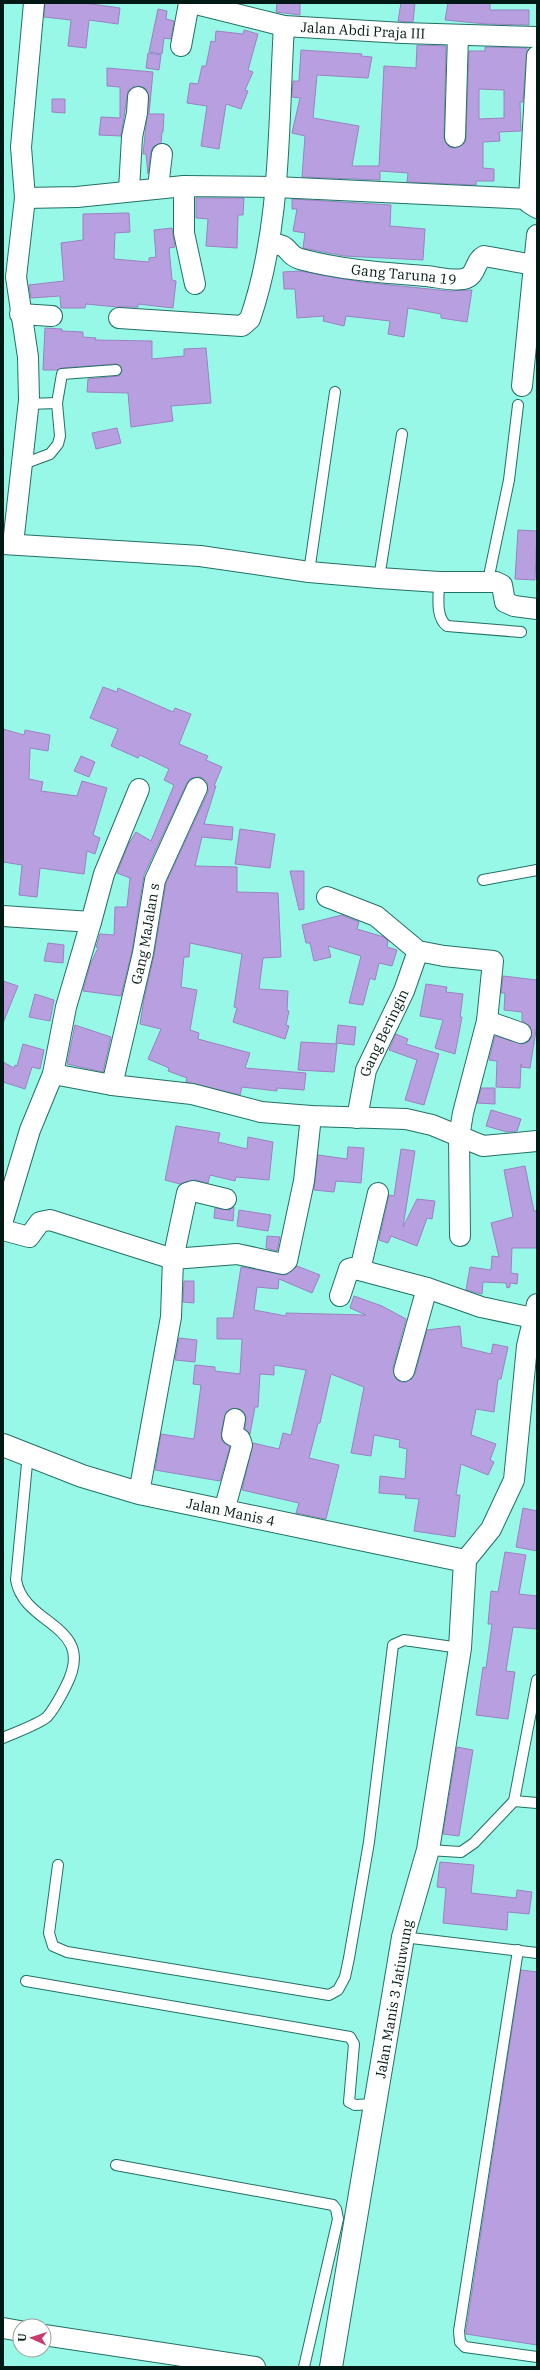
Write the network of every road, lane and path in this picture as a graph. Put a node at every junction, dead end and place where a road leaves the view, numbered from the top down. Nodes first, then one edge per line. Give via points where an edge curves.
1 (34, 3) edge
2 (188, 3) edge
3 (192, 3) edge
4 (284, 26) junction
5 (458, 35) junction
6 (537, 37) edge
7 (181, 46) dead end
8 (537, 56) edge
9 (138, 97) dead end
10 (456, 137) dead end
11 (162, 154) dead end
12 (184, 186) junction
13 (275, 186) junction
14 (158, 187) junction
15 (128, 190) junction
16 (25, 198) junction
17 (533, 203) edge
18 (537, 235) edge
19 (269, 245) junction
20 (534, 265) junction
21 (195, 284) dead end
22 (20, 314) junction
23 (52, 316) dead end
24 (119, 318) dead end
25 (116, 370) dead end
26 (522, 386) dead end
27 (335, 392) dead end
28 (57, 403) junction
29 (28, 404) junction
30 (518, 405) dead end
31 (402, 434) dead end
32 (23, 464) junction
33 (8, 544) edge
34 (309, 572) junction
35 (379, 578) junction
36 (439, 582) junction
37 (490, 582) junction
38 (537, 609) edge
39 (521, 632) dead end
40 (197, 788) dead end
41 (139, 789) dead end
42 (537, 870) edge
43 (483, 880) dead end
44 (327, 897) dead end
45 (3, 916) edge
46 (91, 922) junction
47 (418, 951) junction
48 (487, 1021) junction
49 (528, 1029) edge
50 (53, 1074) junction
51 (112, 1085) junction
52 (311, 1116) junction
53 (357, 1118) junction
54 (459, 1137) junction
55 (537, 1141) edge
56 (378, 1193) dead end
57 (226, 1198) dead end
58 (4, 1213) edge
59 (3, 1230) edge
60 (460, 1236) dead end
61 (173, 1260) junction
62 (360, 1270) junction
63 (427, 1288) junction
64 (340, 1296) dead end
65 (535, 1311) edge
66 (404, 1371) dead end
67 (235, 1419) dead end
68 (3, 1445) edge
69 (28, 1453) junction
70 (139, 1493) junction
71 (227, 1498) junction
72 (465, 1561) junction
73 (460, 1648) junction
74 (537, 1680) edge
75 (534, 1706) edge
76 (3, 1738) edge
77 (514, 1801) junction
78 (537, 1803) edge
79 (428, 1850) junction
80 (58, 1865) dead end
81 (403, 1937) junction
82 (518, 1950) junction
83 (537, 1953) edge
84 (26, 1981) dead end
85 (375, 2104) junction
86 (116, 2166) dead end
87 (52, 2336) edge
88 (537, 2357) edge
89 (255, 2367) edge
90 (304, 2367) edge
91 (331, 2367) edge

1 - 16 street via 22,147
2 - 7 street
3 - 4 street, Jalan Abdi Praja III
4 - 5 street, Jalan Abdi Praja III
4 - 13 street
5 - 6 street, Jalan Abdi Praja III
5 - 10 street
8 - 17 street
9 - 15 street
11 - 14 street
12 - 13 street
12 - 14 street
12 - 21 street via 184,233
13 - 17 street via 498,197
13 - 19 street
14 - 15 street
15 - 16 street via 60,198
16 - 22 street via 16,277
18 - 20 street
19 - 20 street, Gang Taruna 19 via 286,246 298,258 346,269 463,279 476,270 478,261 484,256
19 - 24 street via 253,312 242,326
20 - 26 street
22 - 23 street
22 - 29 street via 28,364
25 - 28 lane via 62,374
27 - 34 lane
28 - 29 lane
28 - 32 lane via 60,436 58,444 50,454
29 - 32 street
30 - 37 lane via 510,480 490,571
31 - 35 lane
32 - 33 street
33 - 34 street via 200,556
34 - 35 street
35 - 36 street
36 - 37 street
36 - 39 lane via 439,613 442,622 447,626
37 - 38 street via 502,585 505,602 510,605
40 - 51 street, Gang MaJalan s via 155,880 143,953
41 - 46 street via 104,874
42 - 43 lane
44 - 47 street via 376,916
45 - 46 street
46 - 50 street via 66,1007
47 - 48 street via 493,961
47 - 53 street, Gang Beringin via 404,991 366,1070
48 - 49 street
48 - 54 street
50 - 51 street
50 - 58 street via 30,1130
51 - 52 street via 192,1094 261,1112
52 - 53 street
52 - 61 street via 304,1181 286,1263 280,1264 237,1254
53 - 54 street via 406,1119
54 - 55 street via 483,1146
54 - 60 street
56 - 62 street
57 - 61 street via 193,1191 188,1193
59 - 61 street via 30,1237 40,1222 50,1220
61 - 70 street via 171,1317
62 - 63 street
62 - 64 street via 349,1269
63 - 65 street via 475,1305
63 - 66 street
65 - 72 street via 527,1346 514,1480 491,1529
67 - 71 street via 232,1435 240,1439 242,1445
68 - 69 street, Jalan Manis 4
69 - 70 street, Jalan Manis 4 via 82,1476
69 - 76 lane via 16,1580 18,1590 24,1600 68,1638 74,1649 75,1664 58,1701 46,1717
70 - 71 street, Jalan Manis 4
71 - 72 street, Jalan Manis 4
72 - 73 street, Jalan Manis 3 Jatiuwung
73 - 79 street, Jalan Manis 3 Jatiuwung
73 - 80 lane via 404,1640 394,1645 369,1842 349,1958 345,1977 338,1990 330,1995 67,1952 53,1946 49,1933
74 - 75 lane
75 - 77 lane
77 - 78 lane
77 - 79 lane via 474,1843 461,1852
79 - 81 street, Jalan Manis 3 Jatiuwung
81 - 82 lane
81 - 85 street, Jalan Manis 3 Jatiuwung
82 - 83 lane
82 - 88 lane via 459,2330 460,2342 465,2346
84 - 85 lane via 350,2037 354,2044 349,2102 355,2105
85 - 91 street, Jalan Manis 3 Jatiuwung
86 - 90 lane via 333,2205 338,2219
87 - 89 street

